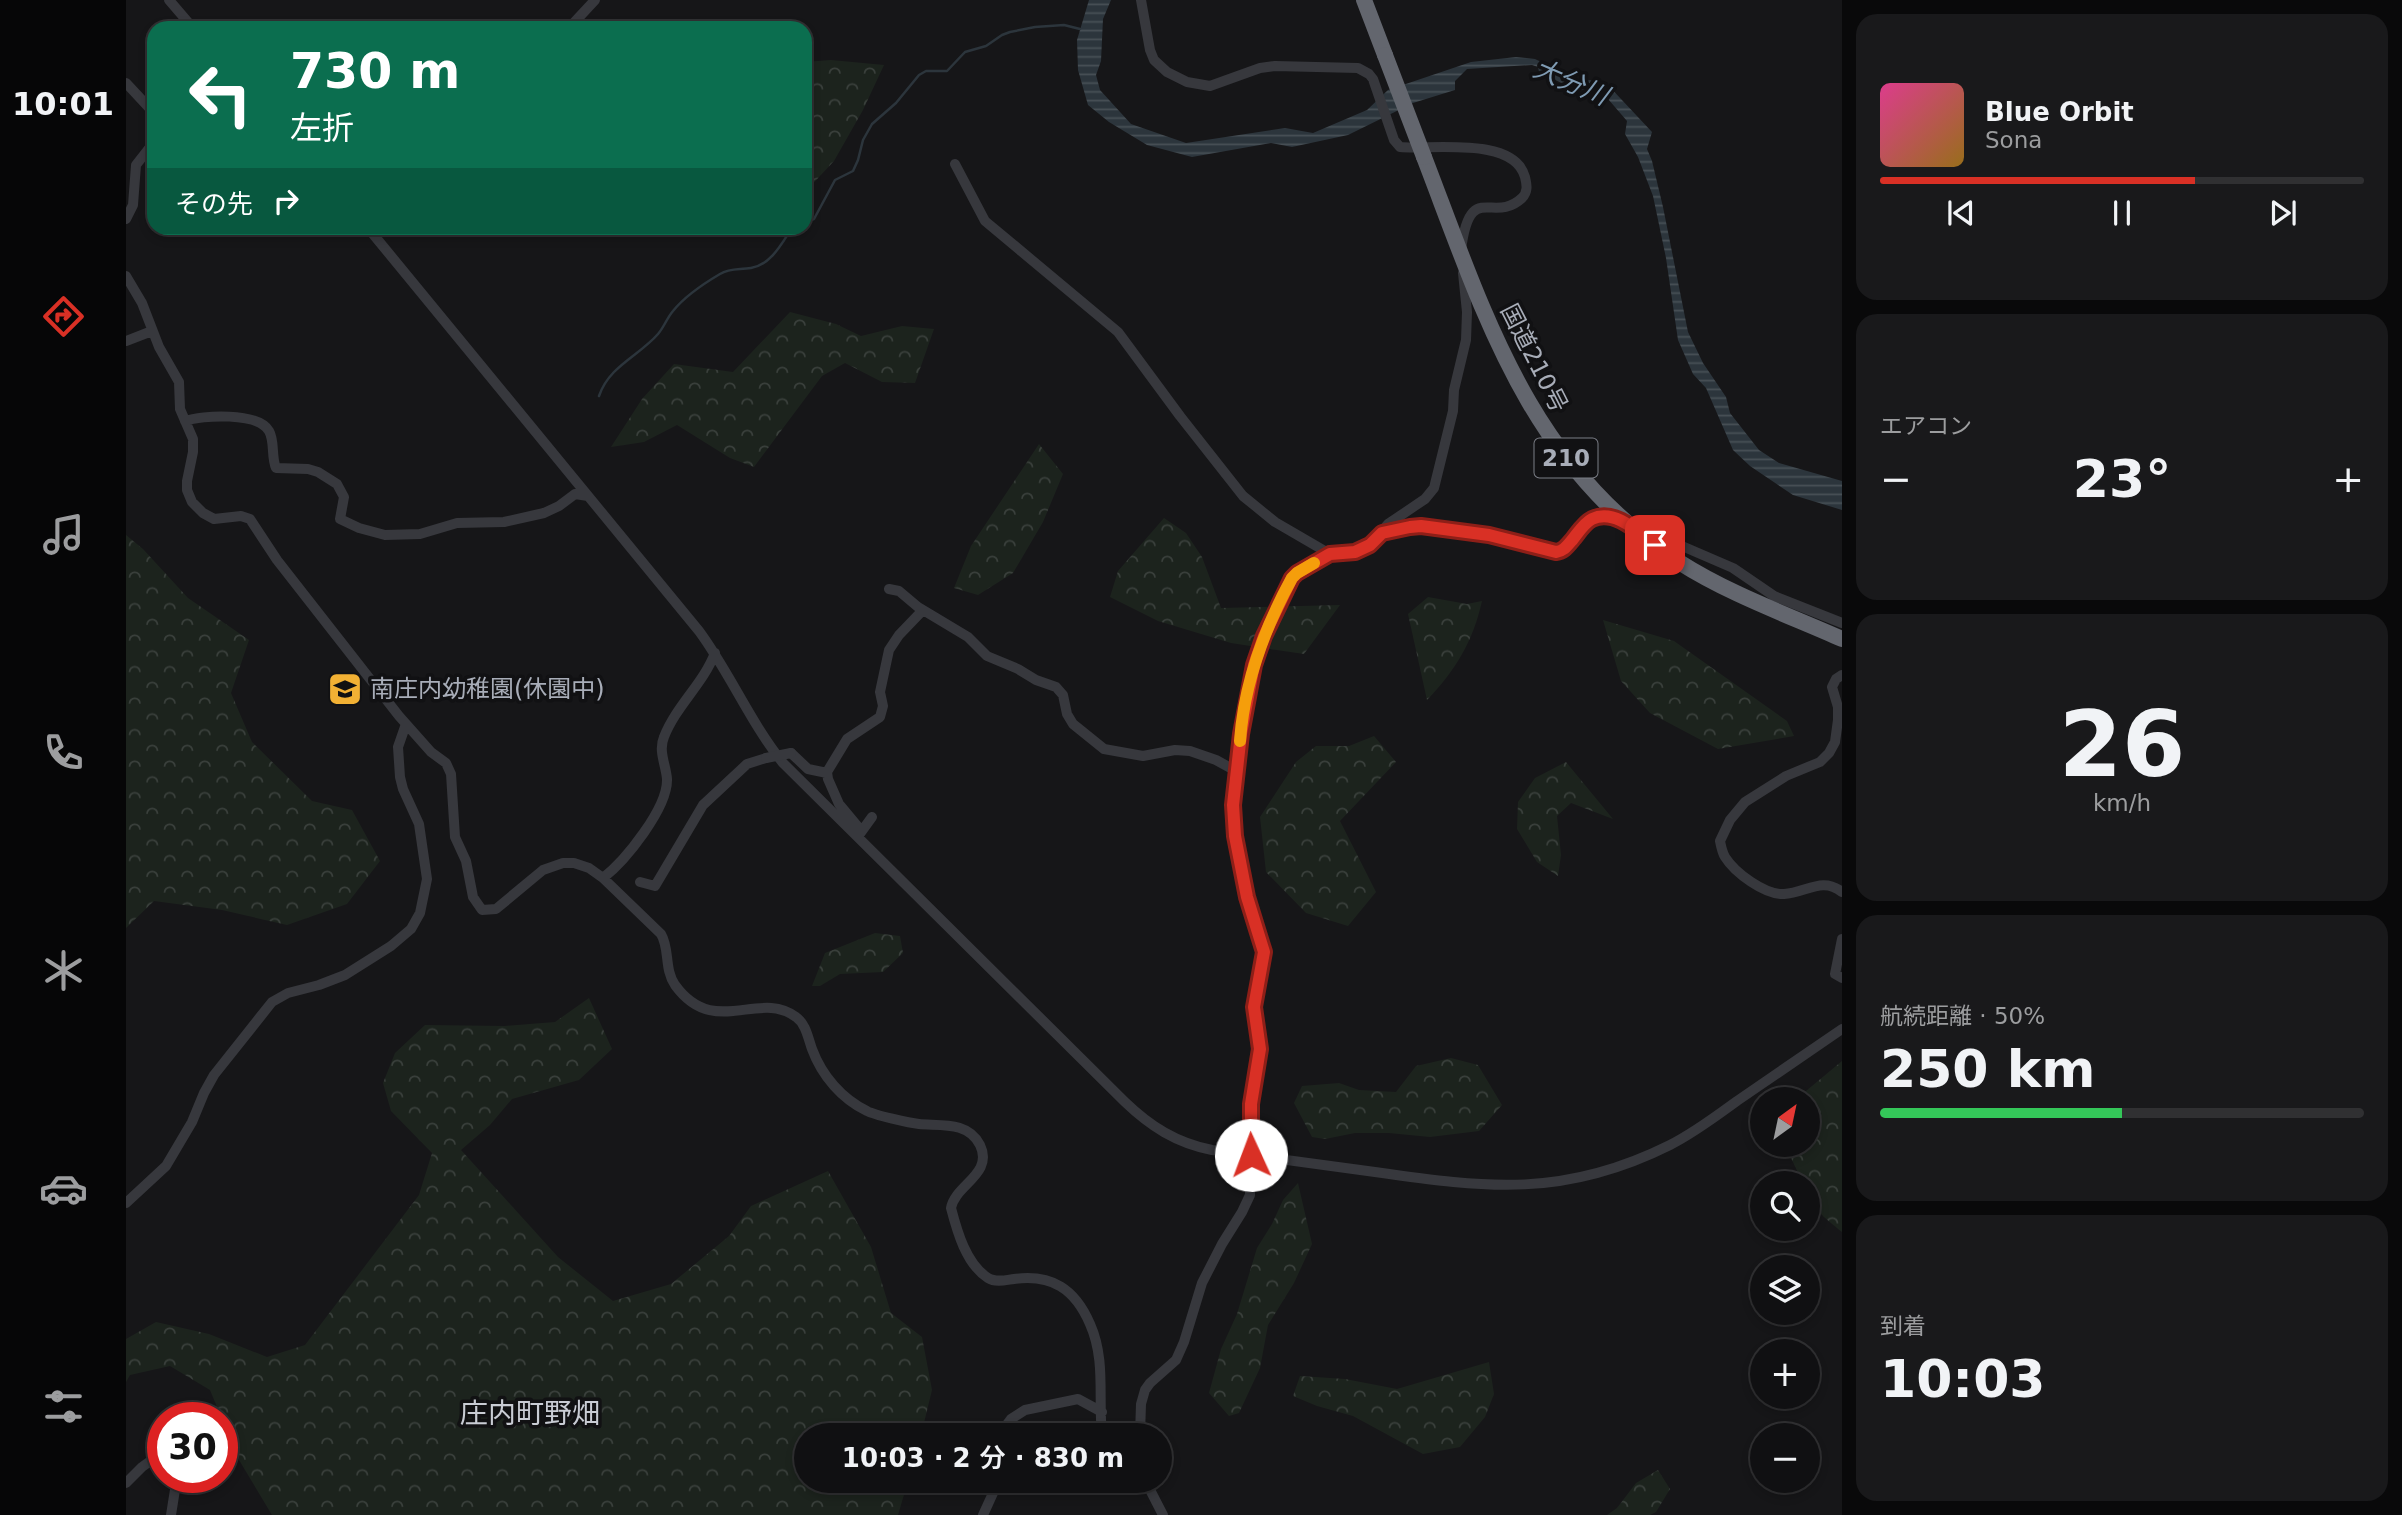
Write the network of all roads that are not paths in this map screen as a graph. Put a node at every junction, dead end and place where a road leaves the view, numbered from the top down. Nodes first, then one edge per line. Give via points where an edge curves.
1 (169, 0) edge
2 (595, 0) edge
3 (1142, 0) edge
4 (1364, 0) edge
5 (187, 21) edge
6 (577, 21) edge
7 (126, 83) edge
8 (147, 106) edge
9 (147, 147) edge
10 (147, 150) edge
11 (126, 162) edge
12 (955, 164) dead end
13 (126, 219) edge
14 (374, 235) edge
15 (1461, 253) junction
16 (126, 276) edge
17 (152, 331) junction
18 (126, 341) edge
19 (185, 421) junction
20 (588, 496) junction
21 (1625, 521) junction
22 (1382, 533) junction
23 (1330, 554) junction
24 (888, 589) dead end
25 (923, 610) junction
26 (1842, 623) edge
27 (1842, 639) edge
28 (715, 653) junction
29 (1842, 675) edge
30 (406, 724) junction
31 (1238, 772) junction
32 (827, 773) junction
33 (872, 817) dead end
34 (859, 835) junction
35 (603, 878) junction
36 (640, 882) dead end
37 (1842, 892) edge
38 (1842, 939) edge
39 (1842, 978) edge
40 (1842, 1029) edge
41 (1251, 1155) junction
42 (126, 1203) edge
43 (1102, 1412) junction
44 (1008, 1423) edge
45 (1102, 1423) edge
46 (1140, 1423) edge
47 (147, 1463) edge
48 (126, 1483) edge
49 (174, 1493) edge
50 (993, 1493) edge
51 (1152, 1493) edge
52 (171, 1515) edge
53 (983, 1515) edge
54 (1163, 1515) edge

1 - 5 street
2 - 6 street
3 - 15 street via 1154,60 1187,82 1210,86 1275,65 1349,67 1369,74 1396,144 1456,146 1513,160 1520,166 1525,194 1508,204 1474,211 1465,228
4 - 15 highway, 国道210号 / 210, bridge
7 - 8 street
9 - 11 street
10 - 13 street via 135,169 134,204
12 - 23 street via 985,221 1118,332 1243,496 1275,522
14 - 20 street
15 - 21 highway, 国道210号 / 210 via 1498,344 1543,427 1592,489
15 - 22 street via 1467,331 1436,484 1428,496
16 - 17 street
17 - 18 street
17 - 19 street via 177,377
19 - 20 street via 228,416 264,426 276,468 308,469 330,478 344,497 340,519 385,535 420,534 463,522 517,519 552,510 575,494
19 - 30 street via 194,443 187,481 192,502 214,519 250,519
20 - 28 street
21 - 22 street via 1592,519 1559,551 1421,526
21 - 26 street via 1648,527 1733,568 1773,596
21 - 27 highway, 国道210号 / 210 via 1695,571
22 - 23 street via 1361,550
23 - 31 street via 1292,578 1264,636 1246,699
24 - 25 street via 899,591
25 - 31 street via 968,637 987,656 1056,687 1073,724 1104,750 1143,756 1190,751
25 - 32 street via 888,650 880,717 845,742
28 - 34 street via 774,752
28 - 35 street via 664,735 661,749 667,780 663,799 621,862
29 - 37 street via 1832,687 1838,720 1829,753 1745,802 1720,841 1734,868 1770,892 1782,895 1826,885
30 - 35 street via 450,771 455,837 466,861 473,897 482,909 496,909 543,870 563,863 583,865
30 - 42 street via 398,747 400,777 419,824 427,880 420,914 391,946 345,975 272,1002 214,1075 166,1166
31 - 41 street via 1234,829 1264,952 1254,1007 1260,1049 1251,1104
32 - 34 street via 839,804 859,828
32 - 36 street, bridge via 808,769 790,753 747,764 703,805 655,886
33 - 34 street
34 - 41 street via 1138,1114 1188,1144
35 - 43 street via 663,937 673,981 694,1004 718,1012 764,1008 793,1014 829,1080 864,1110 911,1122 955,1126 979,1142 981,1166 951,1203 964,1247 991,1280 1047,1280 1070,1293 1095,1339
38 - 39 street via 1835,974
40 - 41 street via 1672,1144 1566,1181 1475,1185
41 - 46 street via 1247,1204 1202,1283 1176,1360 1145,1390
43 - 44 street via 1078,1399 1025,1409
43 - 45 street
47 - 48 street
49 - 52 street
50 - 53 street
51 - 54 street

